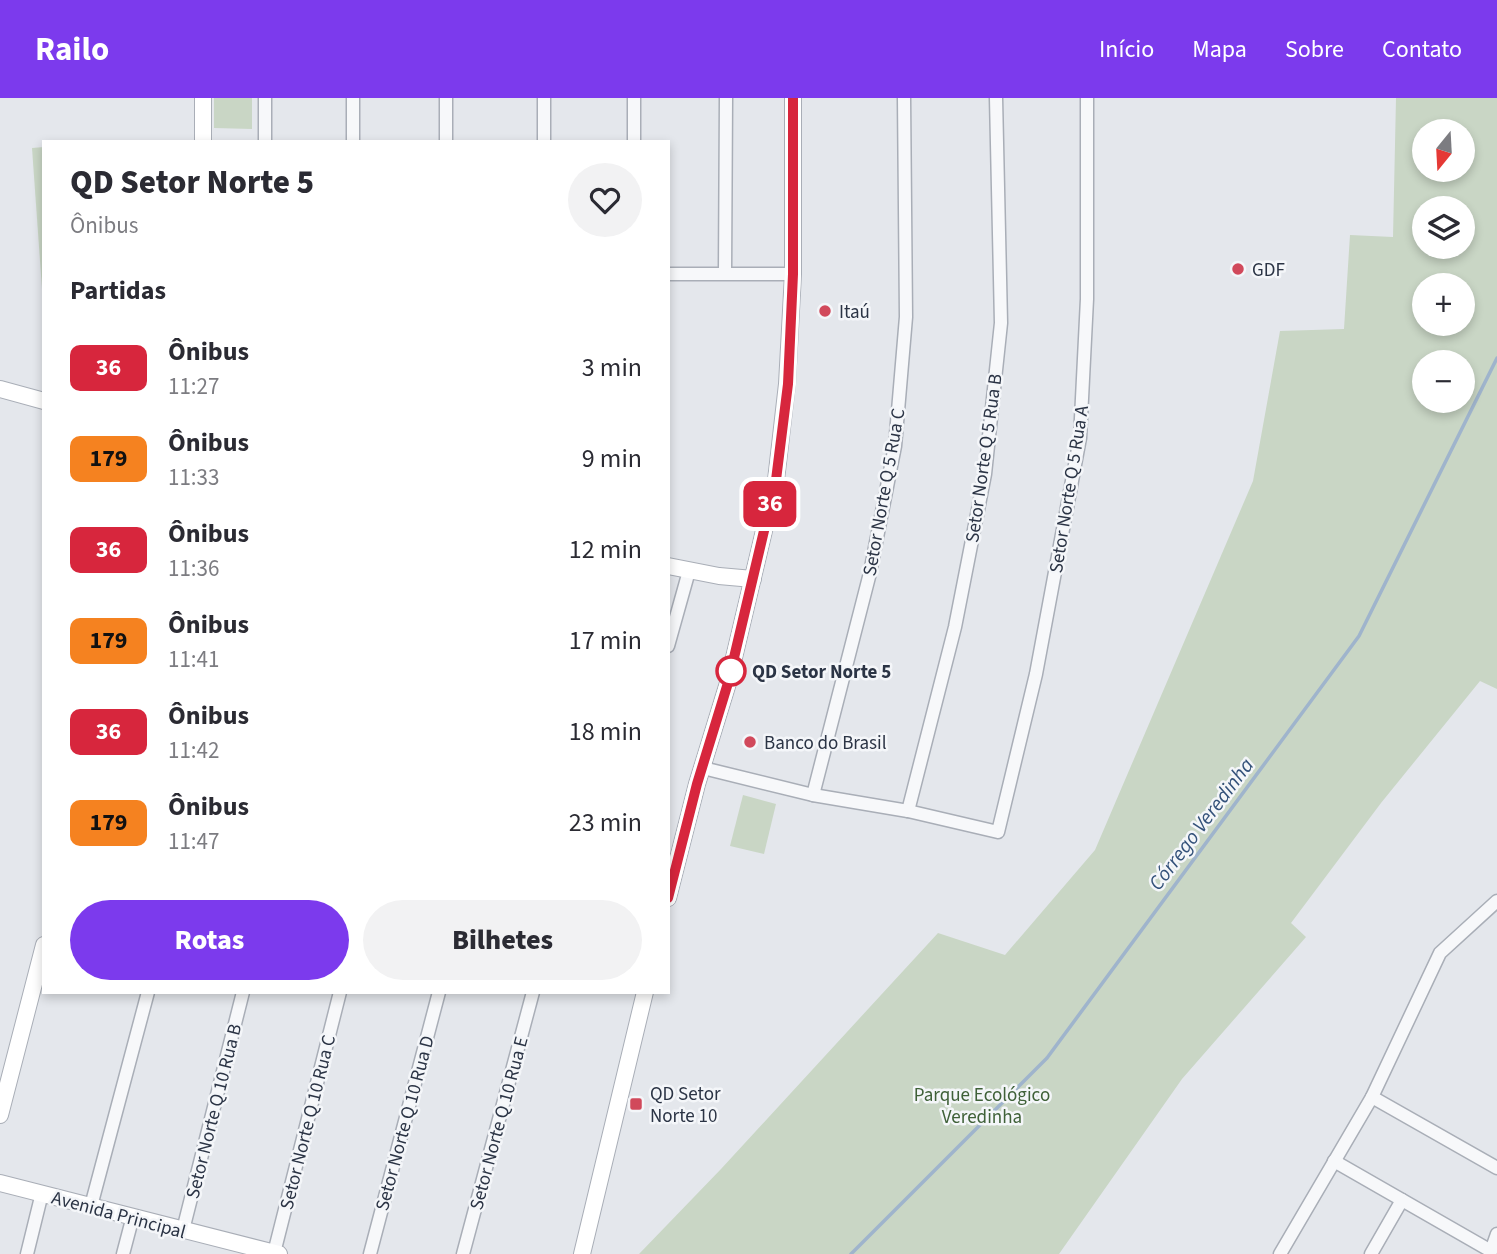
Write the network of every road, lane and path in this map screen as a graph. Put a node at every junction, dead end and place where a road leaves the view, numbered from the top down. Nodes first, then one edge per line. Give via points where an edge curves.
1 (203, 98) edge
2 (265, 98) edge
3 (353, 98) edge
4 (446, 98) edge
5 (544, 98) edge
6 (635, 98) edge
7 (726, 98) edge
8 (793, 98) edge
9 (905, 98) edge
10 (996, 98) edge
11 (1087, 98) edge
12 (203, 140) edge
13 (265, 140) edge
14 (353, 140) edge
15 (446, 140) edge
16 (544, 140) edge
17 (634, 140) edge
18 (670, 274) edge
19 (725, 274) junction
20 (793, 274) junction
21 (0, 389) edge
22 (42, 400) edge
23 (670, 566) edge
24 (689, 571) junction
25 (753, 579) junction
26 (670, 639) edge
27 (703, 768) junction
28 (813, 795) junction
29 (908, 811) junction
30 (670, 891) edge
31 (1497, 901) edge
32 (42, 954) edge
33 (147, 994) edge
34 (242, 994) edge
35 (340, 994) edge
36 (438, 994) edge
37 (532, 994) edge
38 (645, 994) edge
39 (1372, 1097) junction
40 (0, 1115) edge
41 (1334, 1161) junction
42 (1497, 1168) edge
43 (0, 1183) edge
44 (42, 1193) junction
45 (1402, 1200) junction
46 (91, 1206) junction
47 (132, 1216) junction
48 (183, 1230) junction
49 (1497, 1234) edge
50 (221, 1247) edge
51 (1490, 1252) edge
52 (277, 1253) edge
53 (27, 1254) edge
54 (123, 1254) edge
55 (370, 1254) edge
56 (463, 1254) edge
57 (582, 1254) edge
58 (1280, 1254) edge
59 (1371, 1254) edge

1 - 12 street
2 - 13 street
3 - 14 street
4 - 15 street
5 - 16 street
6 - 17 street
7 - 19 street
8 - 20 street
9 - 28 street, Setor Norte Q 5 Rua C via 906,317 895,446 870,572
10 - 29 street, Setor Norte Q 5 Rua B via 1001,323 985,474 955,627
11 - 29 street, Setor Norte Q 5 Rua A via 1087,299 1080,438 1036,674 998,832
18 - 19 street
19 - 20 street
20 - 25 street via 788,384 776,480
21 - 22 street
23 - 24 street
24 - 25 street
24 - 26 street
25 - 27 street
27 - 28 street
27 - 30 street
28 - 29 street
31 - 39 street via 1440,953
32 - 40 street
33 - 46 street
34 - 48 street, Setor Norte Q 10 Rua B
35 - 52 street, Setor Norte Q 10 Rua C
36 - 55 street, Setor Norte Q 10 Rua D
37 - 56 street, Setor Norte Q 10 Rua E
38 - 57 street
39 - 41 street
39 - 42 street
41 - 45 street
41 - 58 street
43 - 44 street, Avenida Principal
44 - 46 street, Avenida Principal
44 - 53 street
45 - 51 street
45 - 59 street
46 - 47 street, Avenida Principal
47 - 48 street, Avenida Principal
47 - 54 street
48 - 50 street, Avenida Principal
49 - 51 street
50 - 52 street, Avenida Principal

